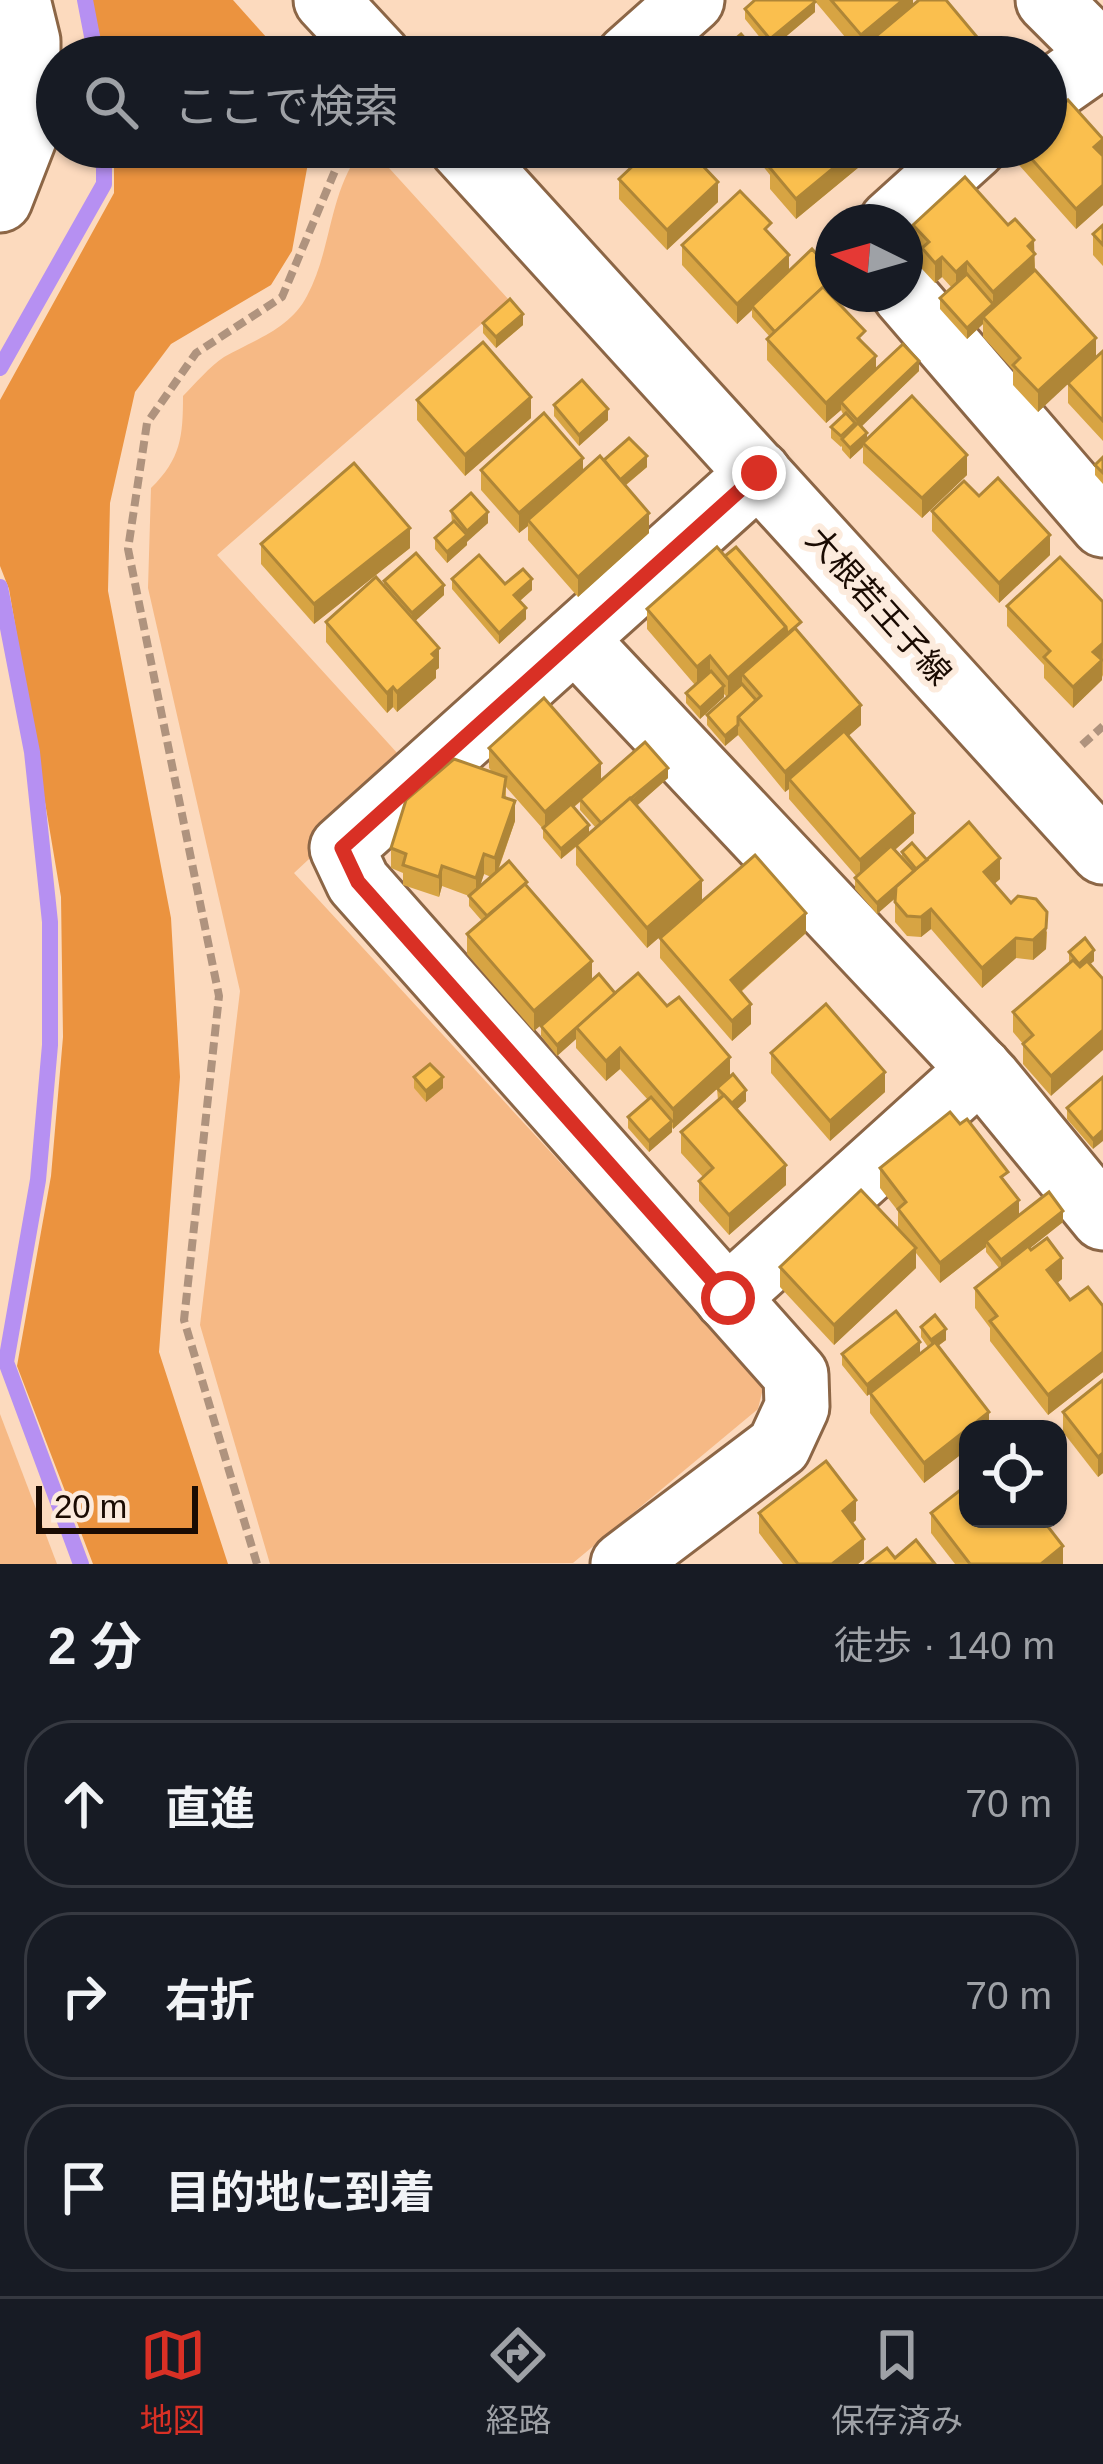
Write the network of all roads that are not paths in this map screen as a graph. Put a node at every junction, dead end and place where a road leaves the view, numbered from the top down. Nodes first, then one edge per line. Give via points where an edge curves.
1 (18, 0) edge
2 (326, 0) edge
3 (692, 0) edge
4 (1048, 0) edge
5 (359, 36) edge
6 (652, 36) edge
7 (1103, 54) edge
8 (1067, 79) edge
9 (503, 168) edge
10 (951, 168) edge
11 (0, 200) edge
12 (911, 204) edge
13 (920, 312) edge
14 (759, 473) junction
15 (1103, 525) edge
16 (575, 639) junction
17 (1103, 852) edge
18 (980, 1069) junction
19 (1103, 1218) edge
20 (728, 1298) junction
21 (623, 1564) edge

1 - 11 street via 28,40 28,128
2 - 5 street
3 - 6 street
4 - 7 street
7 - 8 street
9 - 14 street, 大根若王子線
10 - 12 street
13 - 15 street
14 - 16 street
14 - 17 street, 大根若王子線
16 - 18 street
16 - 20 street via 342,848 358,882
18 - 19 street
18 - 20 street
20 - 21 street via 796,1376 797,1407 778,1446

